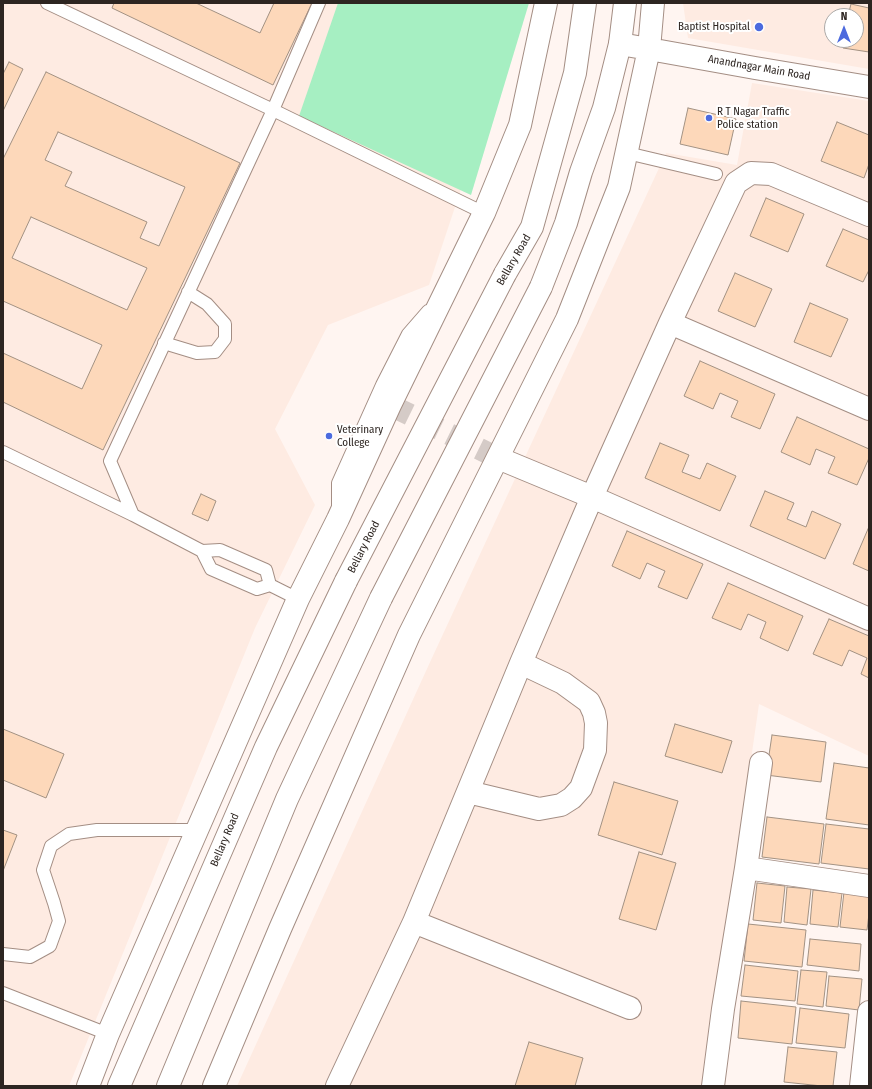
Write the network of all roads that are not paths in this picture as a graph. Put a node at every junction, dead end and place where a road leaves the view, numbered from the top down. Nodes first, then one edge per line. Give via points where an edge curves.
1 (47, 3) edge
2 (319, 3) edge
3 (546, 3) edge
4 (585, 3) edge
5 (625, 3) edge
6 (653, 3) edge
7 (620, 44) junction
8 (649, 49) junction
9 (869, 87) edge
10 (273, 110) junction
11 (626, 153) junction
12 (716, 174) dead end
13 (484, 213) junction
14 (869, 215) edge
15 (188, 292) junction
16 (670, 323) junction
17 (164, 343) junction
18 (869, 409) edge
19 (3, 452) edge
20 (498, 458) junction
21 (592, 497) junction
22 (133, 516) junction
23 (202, 551) junction
24 (270, 585) junction
25 (298, 599) junction
26 (869, 619) edge
27 (521, 663) junction
28 (761, 763) dead end
29 (468, 792) junction
30 (197, 830) junction
31 (746, 868) junction
32 (869, 886) edge
33 (414, 922) junction
34 (3, 954) edge
35 (3, 993) edge
36 (630, 1008) dead end
37 (869, 1012) edge
38 (108, 1034) junction
39 (88, 1086) edge
40 (119, 1086) edge
41 (168, 1086) edge
42 (214, 1086) edge
43 (337, 1086) edge
44 (713, 1086) edge
45 (861, 1086) edge

1 - 10 lane
2 - 10 lane
3 - 13 main road via 520,125
4 - 40 main road, Bellary Road, bridge via 575,73 532,227 505,274 346,581 266,747
5 - 7 main road
6 - 8 main road
7 - 8 main road, Anandnagar Main Road
7 - 41 main road, bridge via 604,108 566,223 541,287 381,598 287,799
8 - 9 main road, Anandnagar Main Road
8 - 11 main road
10 - 13 lane
10 - 15 lane
11 - 12 lane
11 - 20 main road via 619,188 568,319
13 - 25 main road
14 - 16 main road via 771,174 751,173 736,183
15 - 17 lane
15 - 17 lane via 207,304 225,324 225,339 215,352 203,353
16 - 18 main road
16 - 21 main road
17 - 22 lane via 110,461
19 - 22 lane
20 - 21 main road
20 - 42 main road via 409,635
21 - 26 main road
21 - 27 main road
22 - 23 lane
23 - 24 lane via 212,569 257,589
23 - 24 lane via 220,550 266,570
24 - 25 lane
25 - 30 main road
27 - 29 main road
27 - 29 main road via 563,683 589,702 596,723 595,750 581,788 561,805 539,809
28 - 31 main road
29 - 33 main road
30 - 34 lane via 97,830 69,834 51,846 43,870 59,921 50,946 30,957
30 - 38 main road
31 - 32 main road
31 - 44 main road
33 - 36 main road
33 - 43 main road
35 - 38 lane
37 - 45 main road
38 - 39 main road

